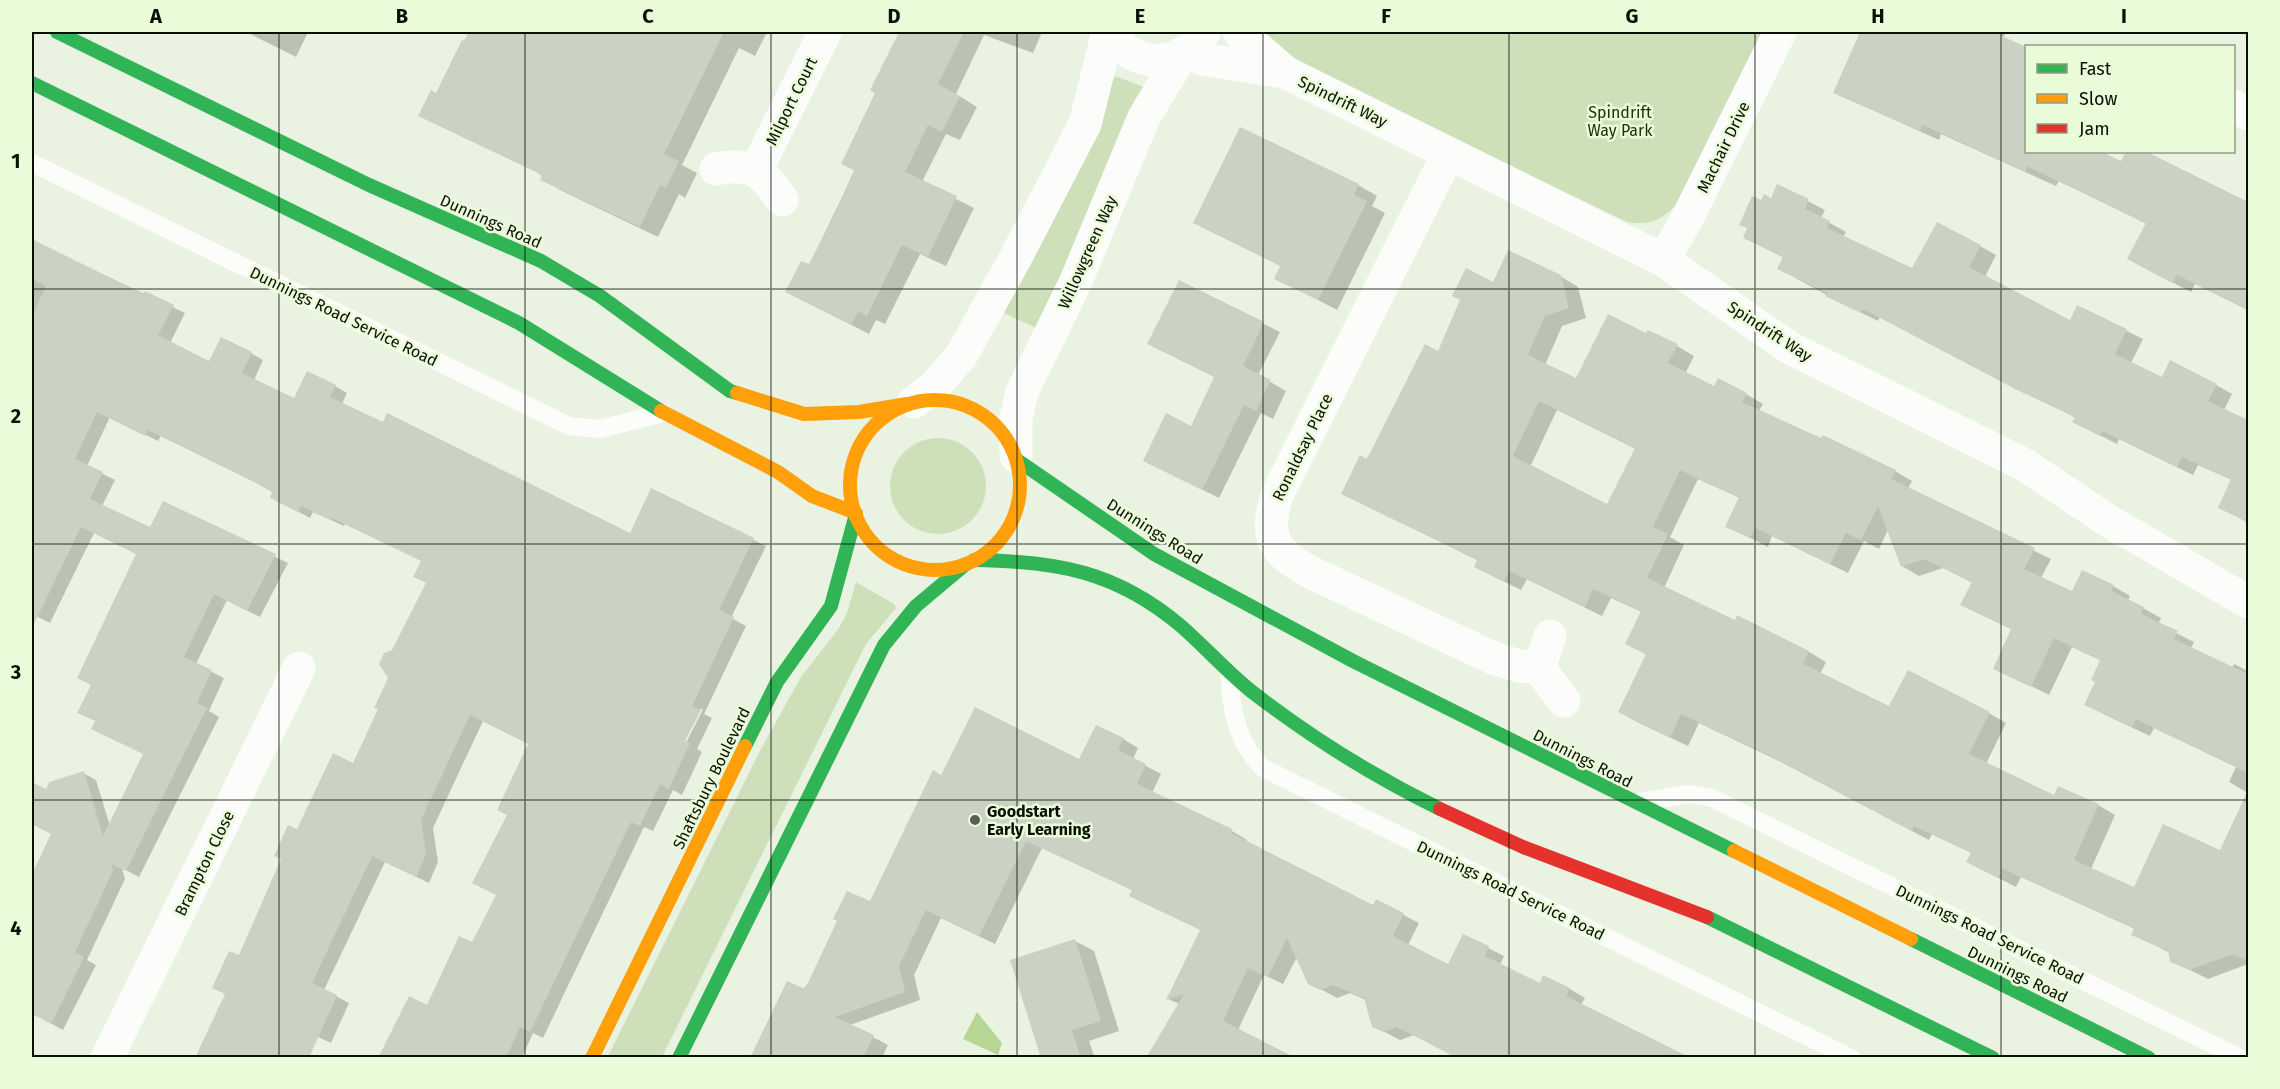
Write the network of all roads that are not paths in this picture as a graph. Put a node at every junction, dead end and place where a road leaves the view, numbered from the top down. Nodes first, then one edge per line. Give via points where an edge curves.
1 (57, 32) edge
2 (825, 32) edge
3 (1109, 32) edge
4 (1239, 32) edge
5 (1780, 32) edge
6 (1190, 47) edge
7 (1284, 72) junction
8 (32, 83) edge
9 (1448, 153) junction
10 (32, 163) edge
11 (716, 169) dead end
12 (756, 170) junction
13 (782, 200) dead end
14 (1663, 260) junction
15 (910, 403) junction
16 (664, 413) junction
17 (1016, 458) junction
18 (856, 514) junction
19 (970, 562) junction
20 (2248, 602) edge
21 (1550, 636) dead end
22 (299, 668) dead end
23 (1539, 668) junction
24 (1230, 674) junction
25 (1564, 701) dead end
26 (1636, 803) junction
27 (107, 1058) edge
28 (592, 1058) edge
29 (679, 1058) edge
30 (1851, 1058) edge
31 (1993, 1058) edge
32 (2149, 1058) edge
33 (2240, 1058) edge

1 - 15 main road, Dunnings Road via 369,185 541,261 600,296 729,392 804,414 859,412
2 - 12 street, Milport Court
3 - 6 street via 1123,48 1144,60 1157,61
3 - 15 street via 1091,104 1076,142 961,356 935,386
4 - 7 street, Spindrift Way
5 - 14 street, Machair Drive
6 - 7 street, Spindrift Way via 1203,59
6 - 17 street, Willowgreen Way via 1144,117 1076,281 1022,392 1016,418
7 - 9 street, Spindrift Way
8 - 16 main road via 519,323
9 - 14 street, Spindrift Way
9 - 23 street, Ronaldsay Place via 1277,495 1270,529 1272,539 1285,556 1310,572 1493,658
10 - 16 lane, Dunnings Road Service Road via 569,426 599,429
11 - 12 street via 742,166
12 - 13 street
14 - 20 street, Spindrift Way via 1790,348 2025,465 2107,520
15 - 17 main road via 953,401 975,410 1000,429
15 - 18 main road via 882,418 859,448 851,476
16 - 18 main road via 778,472 812,496
17 - 19 main road via 1021,484 1012,522 999,542
17 - 26 main road, Dunnings Road via 1154,554 1353,662
18 - 19 main road via 876,545 900,562 929,569
18 - 28 main road, Shaftsbury Boulevard via 831,606 777,682
19 - 24 main road via 1023,560 1060,564 1107,578 1141,596 1181,627
19 - 29 main road via 916,606 884,645
21 - 23 street
22 - 27 street, Brampton Close
23 - 25 street
24 - 30 lane, Dunnings Road Service Road via 1230,701 1242,740 1263,768
24 - 31 main road via 1299,726 1420,800 1536,852 1705,916
26 - 32 main road, Dunnings Road
26 - 33 lane, Dunnings Road Service Road via 1689,794 1712,798

